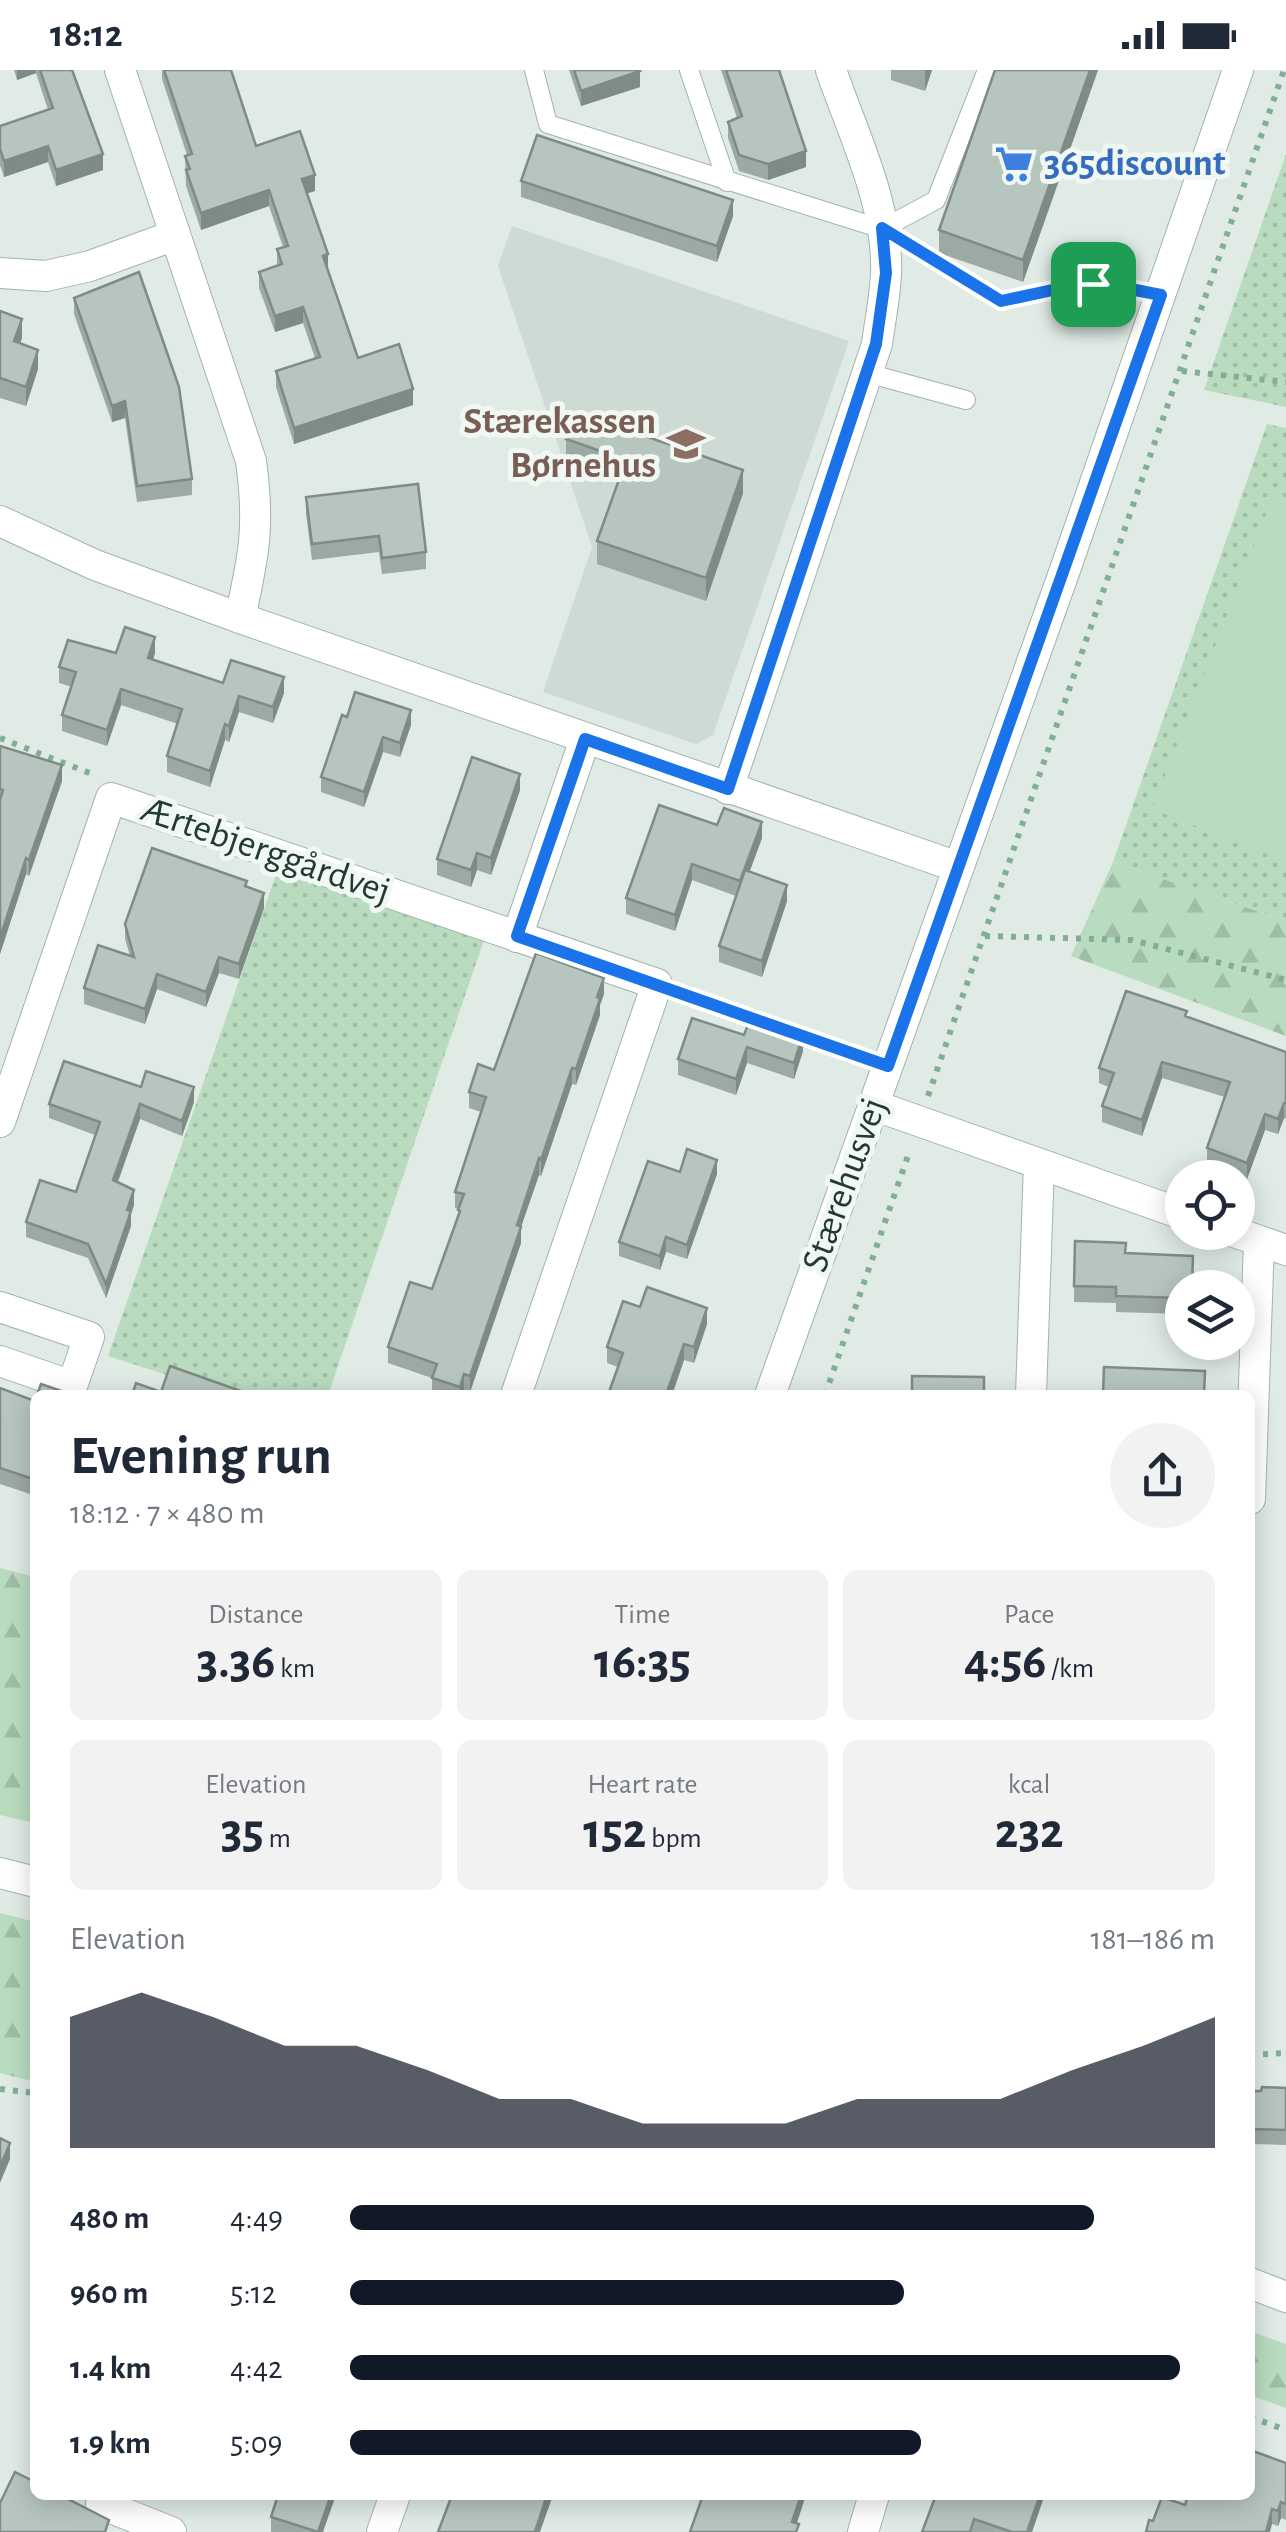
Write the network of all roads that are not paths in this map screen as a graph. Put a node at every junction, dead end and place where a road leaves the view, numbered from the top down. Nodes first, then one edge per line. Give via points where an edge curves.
1 (120, 70) edge
2 (534, 70) edge
3 (689, 70) edge
4 (831, 70) edge
5 (987, 70) edge
6 (1238, 70) edge
7 (727, 182) junction
8 (882, 228) junction
9 (175, 235) junction
10 (0, 273) edge
11 (867, 373) junction
12 (966, 400) dead end
13 (0, 521) edge
14 (240, 618) junction
15 (585, 739) junction
16 (728, 789) junction
17 (958, 867) junction
18 (517, 936) junction
19 (874, 1105) junction
20 (0, 1122) edge
21 (1039, 1164) junction
22 (1165, 1208) edge
23 (1260, 1241) edge
24 (0, 1307) edge
25 (0, 1361) edge
26 (518, 1390) edge
27 (772, 1390) edge
28 (1031, 1390) edge
29 (1254, 1390) edge
30 (0, 1873) edge
31 (30, 1881) edge
32 (1255, 2285) edge
33 (1286, 2297) edge
34 (392, 2500) edge
35 (873, 2500) edge
36 (101, 2504) dead end
37 (171, 2532) edge
38 (382, 2532) edge
39 (863, 2532) edge

1 - 9 street
2 - 7 lane via 548,124
3 - 7 lane
4 - 8 street
5 - 8 lane via 936,200
6 - 17 street, Stærehusvej
7 - 8 lane
8 - 11 street via 886,273
9 - 10 street via 46,276
9 - 14 street via 250,461 258,510
11 - 12 lane
11 - 16 street
13 - 14 street via 94,565
14 - 15 street
15 - 16 street
15 - 18 street
16 - 17 street
17 - 19 street, Stærehusvej
18 - 20 street, Ærtebjerggårdvej via 111,798
18 - 26 street, Ærtebjerggårdvej via 657,984
19 - 21 street
19 - 27 street, Stærehusvej
21 - 22 street
21 - 28 street
23 - 29 street
24 - 25 street via 89,1337 72,1386
30 - 31 street
32 - 33 street
34 - 38 street
35 - 39 street
36 - 37 street

